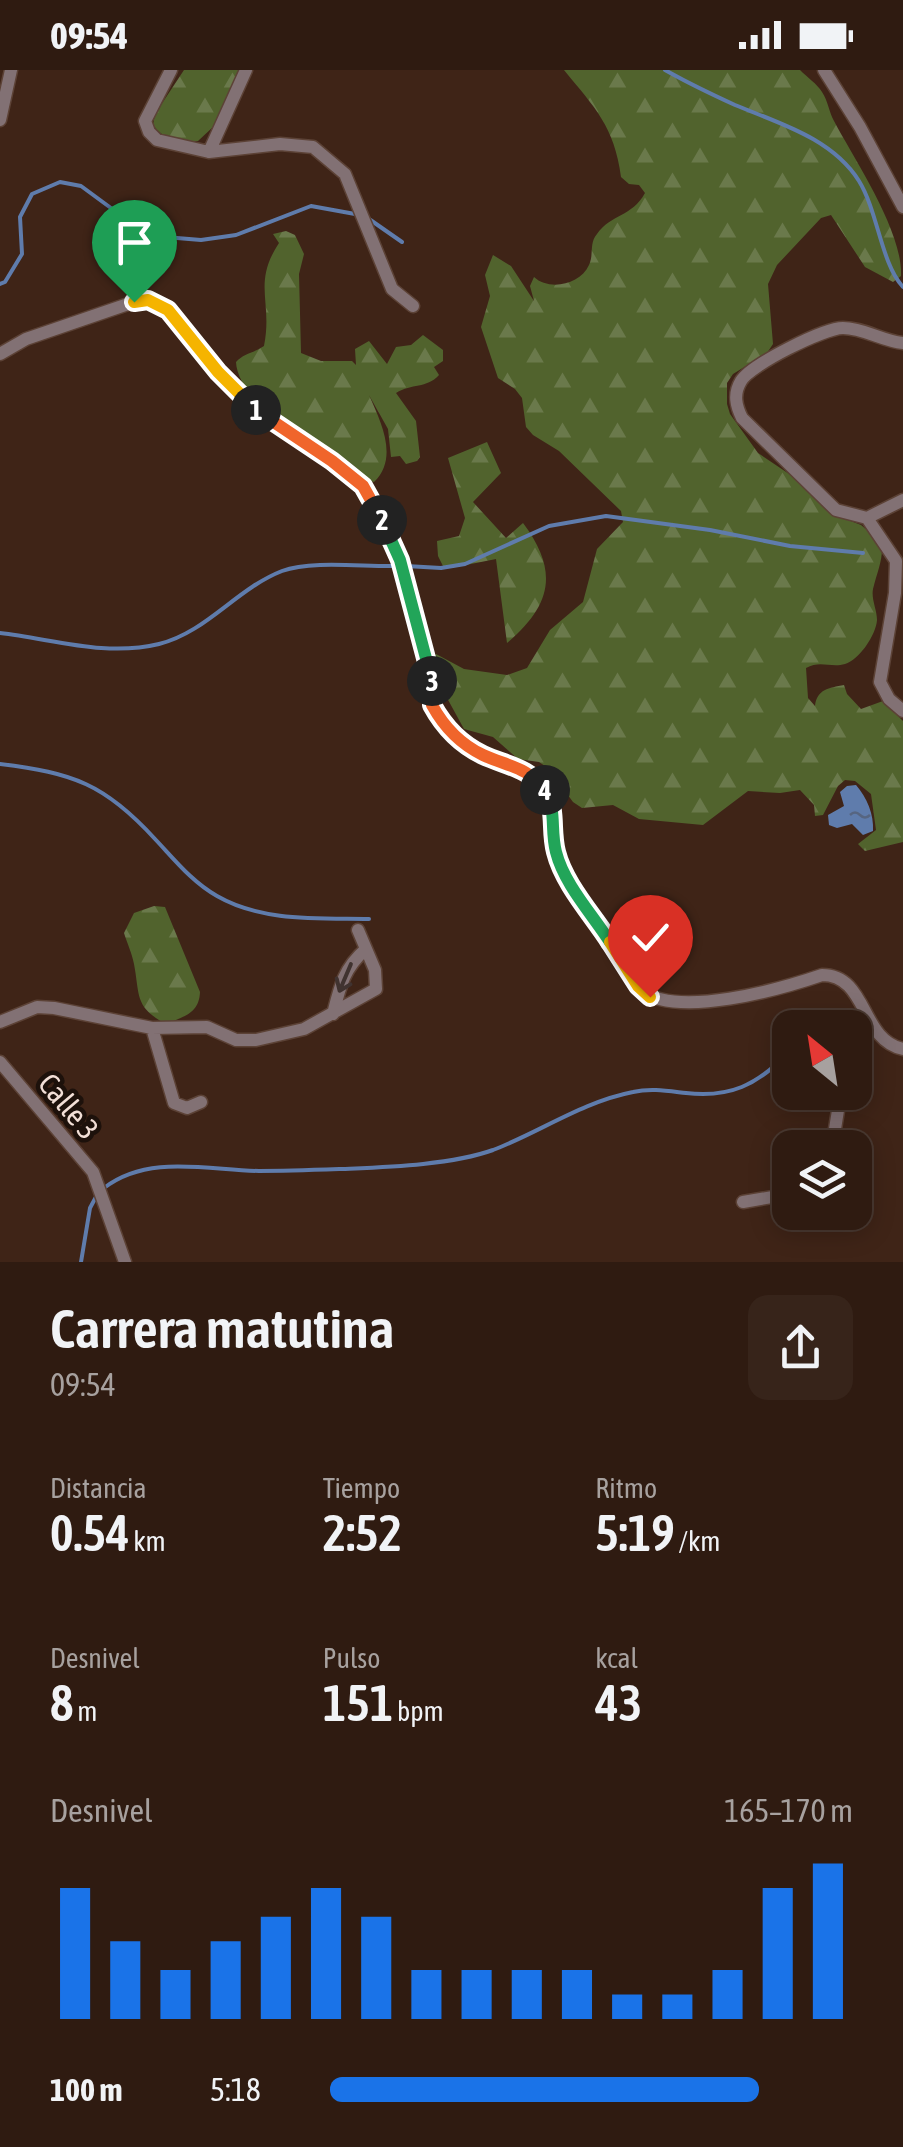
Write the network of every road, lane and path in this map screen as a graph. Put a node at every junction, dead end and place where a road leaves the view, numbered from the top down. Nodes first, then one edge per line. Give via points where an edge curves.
1 (11, 70) edge
2 (171, 70) edge
3 (246, 70) edge
4 (824, 70) edge
5 (0, 120) edge
6 (209, 152) junction
7 (903, 207) edge
8 (414, 306) dead end
9 (903, 342) edge
10 (0, 354) edge
11 (903, 500) edge
12 (867, 518) junction
13 (903, 711) edge
14 (358, 930) dead end
15 (366, 949) junction
16 (864, 1010) edge
17 (333, 1014) junction
18 (0, 1022) edge
19 (872, 1024) edge
20 (152, 1028) junction
21 (903, 1049) edge
22 (0, 1062) edge
23 (201, 1102) dead end
24 (772, 1197) edge
25 (742, 1202) dead end
26 (125, 1262) edge

1 - 5 street
2 - 6 street via 145,121 149,132 157,140
3 - 6 street
4 - 7 street
6 - 8 street via 280,144 313,147 332,161 345,174 392,289
9 - 12 street via 856,329 827,330 755,368 737,388 737,409 760,439 836,510
10 - 16 street via 134,302 159,303 258,412 363,486 400,560 432,705 459,740 525,770 544,789 554,810 561,866 641,990 666,1002 746,998 833,975 858,994
11 - 12 street
12 - 13 street via 896,560 880,682
14 - 15 street
15 -> 17 street via 342,976
15 - 17 street via 376,989
17 - 20 street via 256,1040 236,1040 207,1026
18 - 20 street via 37,1007
19 - 21 street
20 - 23 street via 174,1103 187,1108
22 - 26 street, Calle 3 via 92,1172
24 - 25 street

